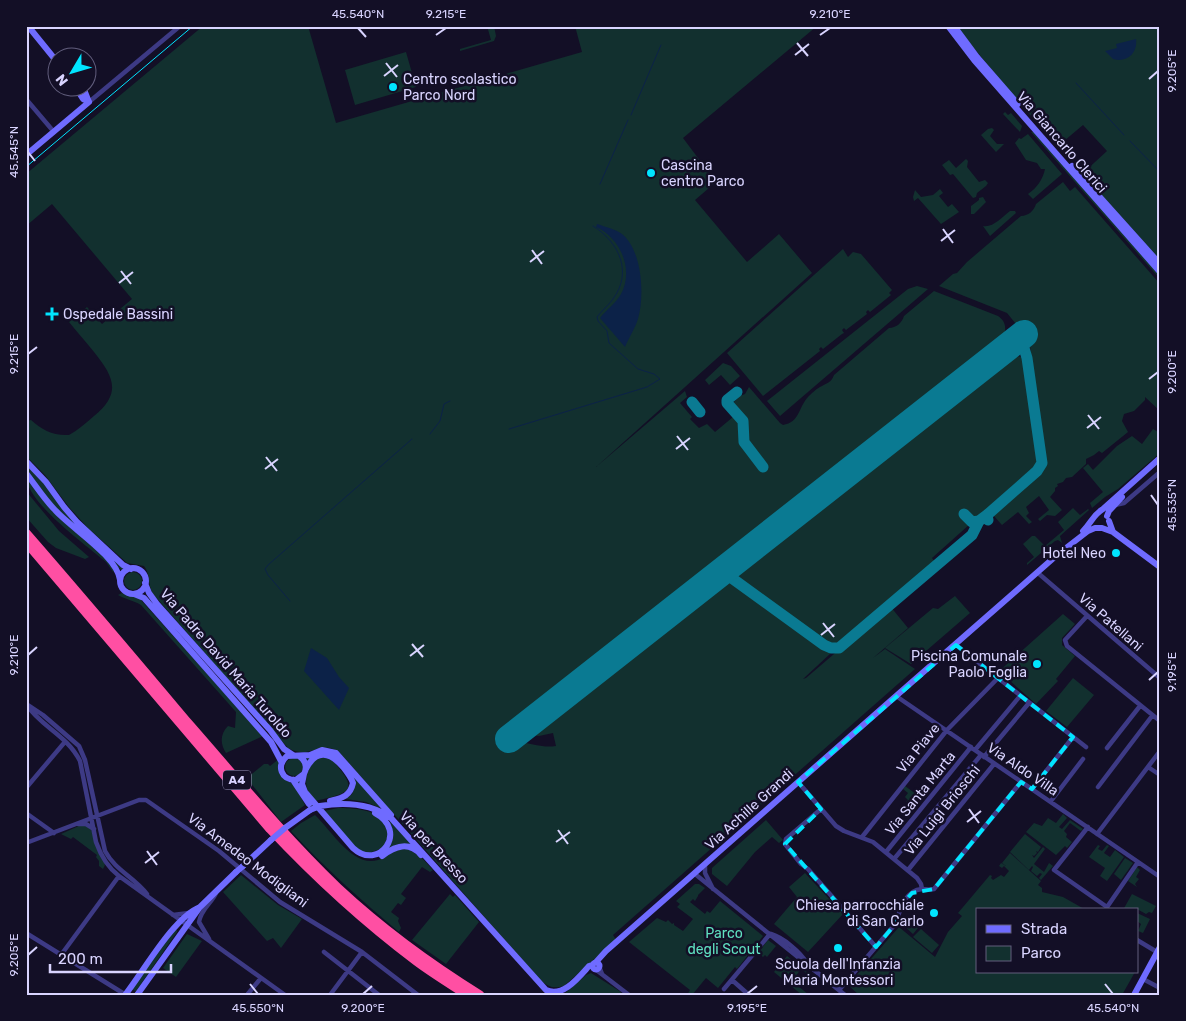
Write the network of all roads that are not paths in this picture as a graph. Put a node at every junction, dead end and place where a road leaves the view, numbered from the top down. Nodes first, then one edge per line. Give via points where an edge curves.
1 (28, 26) edge
2 (34, 26) edge
3 (180, 26) edge
4 (948, 26) edge
5 (954, 26) edge
6 (41, 42) junction
7 (48, 51) edge
8 (26, 98) edge
9 (82, 98) edge
10 (87, 98) edge
11 (89, 102) junction
12 (54, 132) junction
13 (26, 155) edge
14 (1160, 264) edge
15 (1160, 272) edge
16 (1160, 458) edge
17 (26, 461) edge
18 (1160, 463) edge
19 (1160, 472) edge
20 (26, 473) edge
21 (1114, 505) junction
22 (1097, 512) junction
23 (1108, 518) junction
24 (1092, 521) junction
25 (1100, 528) junction
26 (1113, 532) junction
27 (26, 533) edge
28 (26, 542) edge
29 (1070, 545) junction
30 (1046, 566) junction
31 (1160, 567) edge
32 (131, 569) junction
33 (1038, 573) junction
34 (120, 580) junction
35 (1048, 582) junction
36 (145, 583) junction
37 (134, 594) junction
38 (1087, 616) junction
39 (956, 645) junction
40 (998, 678) junction
41 (1160, 678) edge
42 (896, 696) junction
43 (1020, 696) junction
44 (1029, 702) junction
45 (26, 704) edge
46 (1140, 706) junction
47 (28, 709) edge
48 (1152, 716) junction
49 (1160, 721) edge
50 (947, 730) junction
51 (1073, 737) junction
52 (64, 743) dead end
53 (1086, 747) dead end
54 (1108, 748) dead end
55 (973, 749) junction
56 (1160, 751) edge
57 (296, 755) junction
58 (983, 756) junction
59 (1083, 759) dead end
60 (282, 763) junction
61 (994, 764) junction
62 (1148, 767) junction
63 (305, 772) junction
64 (1160, 775) edge
65 (293, 780) junction
66 (798, 782) junction
67 (1021, 782) junction
68 (1098, 787) dead end
69 (26, 788) edge
70 (1032, 789) junction
71 (1050, 801) junction
72 (94, 805) junction
73 (320, 806) junction
74 (821, 809) junction
75 (108, 812) junction
76 (26, 813) edge
77 (94, 817) junction
78 (77, 824) junction
79 (398, 824) junction
80 (1088, 827) junction
81 (94, 829) junction
82 (54, 833) junction
83 (1097, 834) junction
84 (862, 837) junction
85 (26, 843) edge
86 (886, 852) junction
87 (894, 859) junction
88 (1138, 862) junction
89 (705, 865) junction
90 (908, 870) junction
91 (695, 874) junction
92 (119, 876) junction
93 (445, 877) junction
94 (1160, 878) edge
95 (922, 889) junction
96 (218, 890) junction
97 (714, 890) junction
98 (151, 899) junction
99 (200, 907) junction
100 (1106, 908) edge
101 (191, 913) junction
102 (173, 915) junction
103 (184, 923) junction
104 (193, 929) junction
105 (172, 931) junction
106 (26, 933) edge
107 (770, 934) junction
108 (1138, 940) edge
109 (214, 944) junction
110 (876, 947) junction
111 (1159, 949) edge
112 (169, 950) junction
113 (324, 952) dead end
114 (362, 952) junction
115 (61, 955) junction
116 (596, 966) junction
117 (349, 970) junction
118 (261, 978) junction
119 (1143, 979) junction
120 (732, 980) junction
121 (1160, 988) edge
122 (724, 989) dead end
123 (839, 990) junction
124 (125, 995) edge
125 (137, 995) edge
126 (247, 995) edge
127 (284, 995) edge
128 (330, 995) edge
129 (379, 995) edge
130 (418, 995) edge
131 (467, 995) edge
132 (480, 995) edge
133 (630, 995) edge
134 (749, 995) edge
135 (845, 995) edge
136 (1134, 995) edge

1 - 6 street
2 - 6 street
3 - 11 street
4 - 15 street, Via Giancarlo Clerici via 980,67
5 - 14 street, Via Giancarlo Clerici via 977,57
6 - 7 street
8 - 12 street
9 - 11 street
10 - 11 street
11 - 12 street
12 - 13 street
16 - 22 street
17 - 32 street via 77,522
18 - 21 street
19 - 21 street via 1124,503
20 - 34 street via 55,511 108,558
21 - 23 street
22 - 23 street via 1103,512
22 - 24 street
23 - 25 street via 1106,525
23 - 26 street
24 - 25 street
24 - 29 street
25 - 26 street
25 - 29 street via 1091,529
26 - 31 street
27 - 132 highway, A4 via 249,794 308,858 384,927
28 - 131 highway, A4 via 303,864 379,932
29 - 30 street, Via Achille Grandi
30 - 33 street, Via Achille Grandi
30 - 35 street via 1044,572
32 - 34 street via 122,574
32 - 36 street via 141,572
33 - 35 street, Via Patellani
33 - 39 street, Via Achille Grandi
34 - 37 street via 124,591
35 - 38 street, Via Patellani
36 - 37 street via 142,590
36 - 57 street, Via Padre David Maria Turoldo via 157,604 284,748
37 - 60 street, Via Padre David Maria Turoldo via 144,598 271,742
38 - 41 street, Via Patellani
38 - 46 street via 1065,643
39 - 40 street
39 - 42 street, Via Achille Grandi
40 - 43 street
40 - 50 street, Via Piave
42 - 50 street, Via Aldo Villa
42 - 66 street, Via Achille Grandi
43 - 44 street
43 - 55 street, Via Santa Marta
44 - 51 street
44 - 58 street
45 - 47 street
45 - 72 street via 79,746
46 - 48 street
46 - 54 street
47 - 77 street via 74,749
48 - 49 street
48 - 68 street
50 - 55 street, Via Aldo Villa
50 - 84 street, Via Piave
51 - 53 street
51 - 70 street
52 - 69 street
55 - 58 street, Via Aldo Villa
55 - 86 street, Via Santa Marta
56 - 62 street
57 - 60 street via 287,756
57 - 63 street via 305,762
57 - 79 street via 310,755 322,750 336,753
58 - 61 street, Via Aldo Villa
58 - 87 street
59 - 71 street
60 - 65 street via 283,775
61 - 67 street, Via Aldo Villa
61 - 90 street, Via Luigi Brioschi
62 - 64 street
62 - 83 street
63 - 65 street
63 - 73 street via 313,758 322,754 334,758 352,780 346,796
63 - 73 street via 302,784 305,792 356,850 363,854 378,854 387,845 390,828 379,815 352,808 325,809
65 - 93 street via 303,798 357,856 376,858 394,848 408,847
66 - 74 street
66 - 89 street, Via Achille Grandi
67 - 70 street, Via Aldo Villa
67 - 95 street via 934,889
70 - 71 street, Via Aldo Villa
71 - 80 street, Via Aldo Villa
72 - 75 street
72 - 77 street
73 - 79 street, Via per Bresso via 362,805 385,814
73 - 96 street, Via per Bresso, bridge via 285,828
74 - 84 street via 836,826
74 - 110 street via 786,839 785,844
75 - 77 street
75 - 114 street, Via Amedeo Modigliani via 146,800 219,851 280,902
76 - 82 street
77 - 78 street
77 - 81 street
77 - 98 street via 108,857
78 - 81 street via 86,824
78 - 82 street
79 - 93 street, Via per Bresso
80 - 83 street, Via Aldo Villa
80 - 100 street via 1054,870
81 - 92 street via 100,852
82 - 85 street
83 - 88 street, Via Aldo Villa
84 - 86 street
86 - 87 street
87 - 90 street
88 - 94 street, Via Aldo Villa
88 - 100 street
89 - 91 street, Via Achille Grandi
89 - 97 street
90 - 95 street via 920,881
91 - 97 street
91 - 116 street, Via Achille Grandi via 616,944
92 - 98 street
92 - 115 street
93 - 116 street, Via per Bresso via 546,990 563,990
95 - 110 street via 912,893 900,907 897,922
96 - 99 street, Via per Bresso
96 - 109 street, Via per Bresso via 204,908 199,922
97 - 107 street
98 - 102 street
99 - 101 street, Via per Bresso
99 - 103 street, Via per Bresso
101 - 102 street, Via per Bresso
101 - 103 street, Via per Bresso
102 - 103 street
102 - 105 street
103 - 104 street
103 - 105 street
103 - 112 street
104 - 109 street
104 - 112 street via 185,932
105 - 124 street
106 - 115 street
107 - 120 street
107 - 123 street
108 - 111 street
109 - 118 street
110 - 123 street
111 - 119 street
112 - 125 street
113 - 117 street
114 - 117 street
114 - 130 street, Via Amedeo Modigliani
115 - 124 street
116 - 133 street
117 - 128 street
117 - 129 street
118 - 126 street
118 - 127 street
119 - 121 street
119 - 136 street
120 - 122 street
120 - 134 street
123 - 135 street

